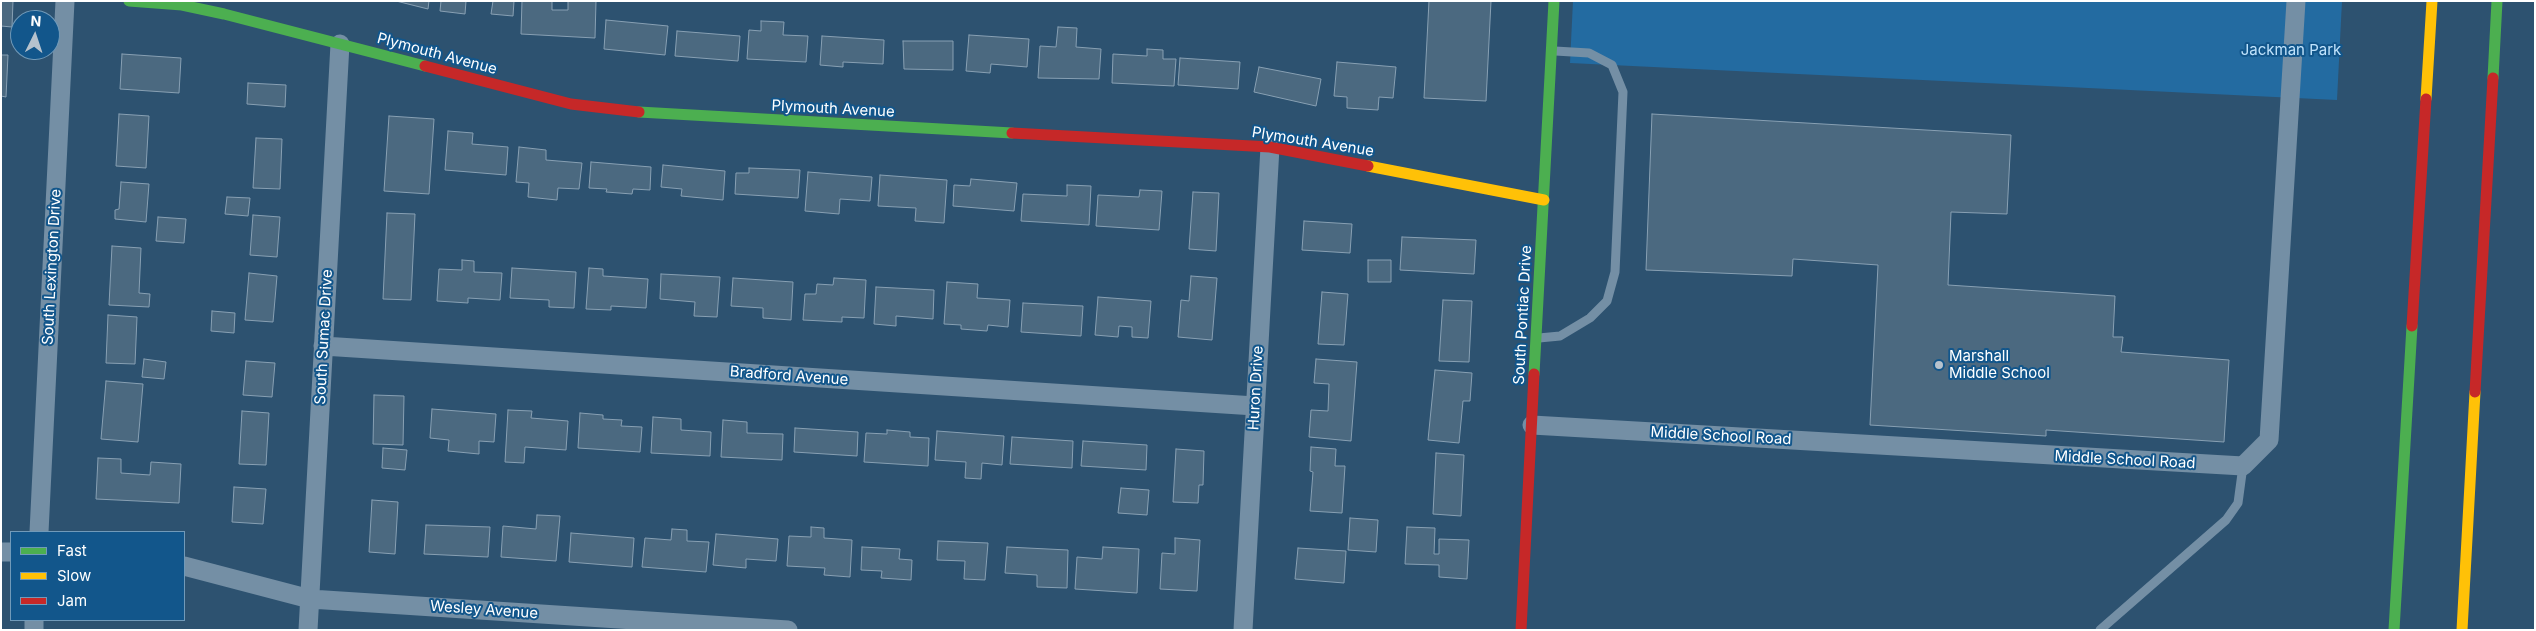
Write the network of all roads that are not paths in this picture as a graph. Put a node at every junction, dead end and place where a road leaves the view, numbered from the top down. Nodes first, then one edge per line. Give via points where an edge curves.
1 (65, 1) edge
2 (129, 1) edge
3 (1554, 1) edge
4 (2296, 1) edge
5 (2432, 1) edge
6 (2497, 1) edge
7 (340, 44) junction
8 (1551, 51) junction
9 (1270, 147) junction
10 (1544, 200) junction
11 (1536, 338) junction
12 (323, 346) junction
13 (1255, 406) junction
14 (1532, 425) junction
15 (2243, 466) junction
16 (39, 531) edge
17 (185, 566) edge
18 (310, 599) junction
19 (308, 630) edge
20 (788, 630) edge
21 (1243, 630) edge
22 (1520, 630) edge
23 (2100, 630) edge
24 (2394, 630) edge
25 (2462, 630) edge

1 - 16 street, South Lexington Drive
2 - 7 main road, Plymouth Avenue via 182,5
3 - 8 main road, South Pontiac Drive
4 - 15 street via 2269,440
5 - 24 main road
6 - 25 main road
7 - 9 main road, Plymouth Avenue via 532,94 600,108 675,115
7 - 12 street, South Sumac Drive
8 - 10 main road, South Pontiac Drive
8 - 11 lane via 1589,53 1612,65 1623,92 1616,263 1607,301 1590,318 1560,336
9 - 10 main road, Plymouth Avenue
9 - 13 street, Huron Drive
10 - 11 main road, South Pontiac Drive
11 - 14 main road, South Pontiac Drive
12 - 13 street, Bradford Avenue
12 - 18 street, South Sumac Drive
13 - 21 street, Huron Drive
14 - 15 street, Middle School Road
14 - 22 main road, South Pontiac Drive
15 - 23 lane via 2238,503 2226,520
17 - 18 street, Wesley Avenue
18 - 19 street, South Sumac Drive
18 - 20 street, Wesley Avenue

